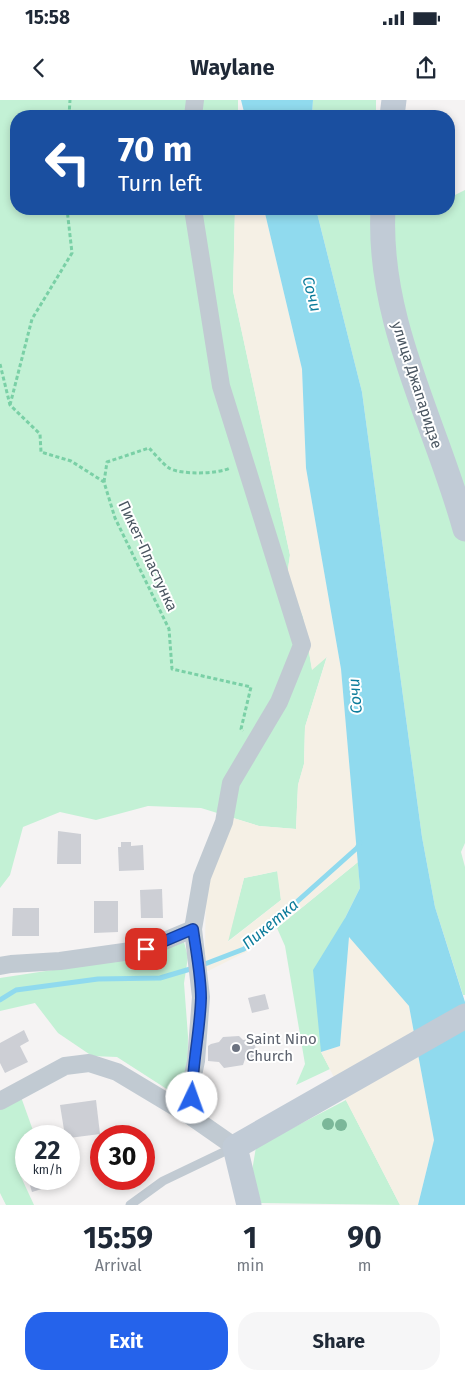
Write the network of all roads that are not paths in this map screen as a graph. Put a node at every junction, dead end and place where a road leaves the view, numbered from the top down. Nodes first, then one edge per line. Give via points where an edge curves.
1 (195, 215) edge
2 (383, 215) edge
3 (465, 528) edge
4 (193, 929) junction
5 (0, 966) edge
6 (465, 1016) edge
7 (0, 1101) edge
8 (192, 1117) junction
9 (235, 1147) junction
10 (130, 1205) edge
11 (249, 1205) edge

1 - 4 street via 221,386 302,645 279,702 231,783 224,822 202,877
2 - 3 street, улица Джапаридзе via 386,268 400,340
4 - 5 street via 146,949 60,962
4 - 8 street via 201,997 192,1080
6 - 9 street
7 - 8 street via 65,1066 89,1063 117,1072
8 - 9 street
9 - 10 lane via 163,1181
9 - 11 street

